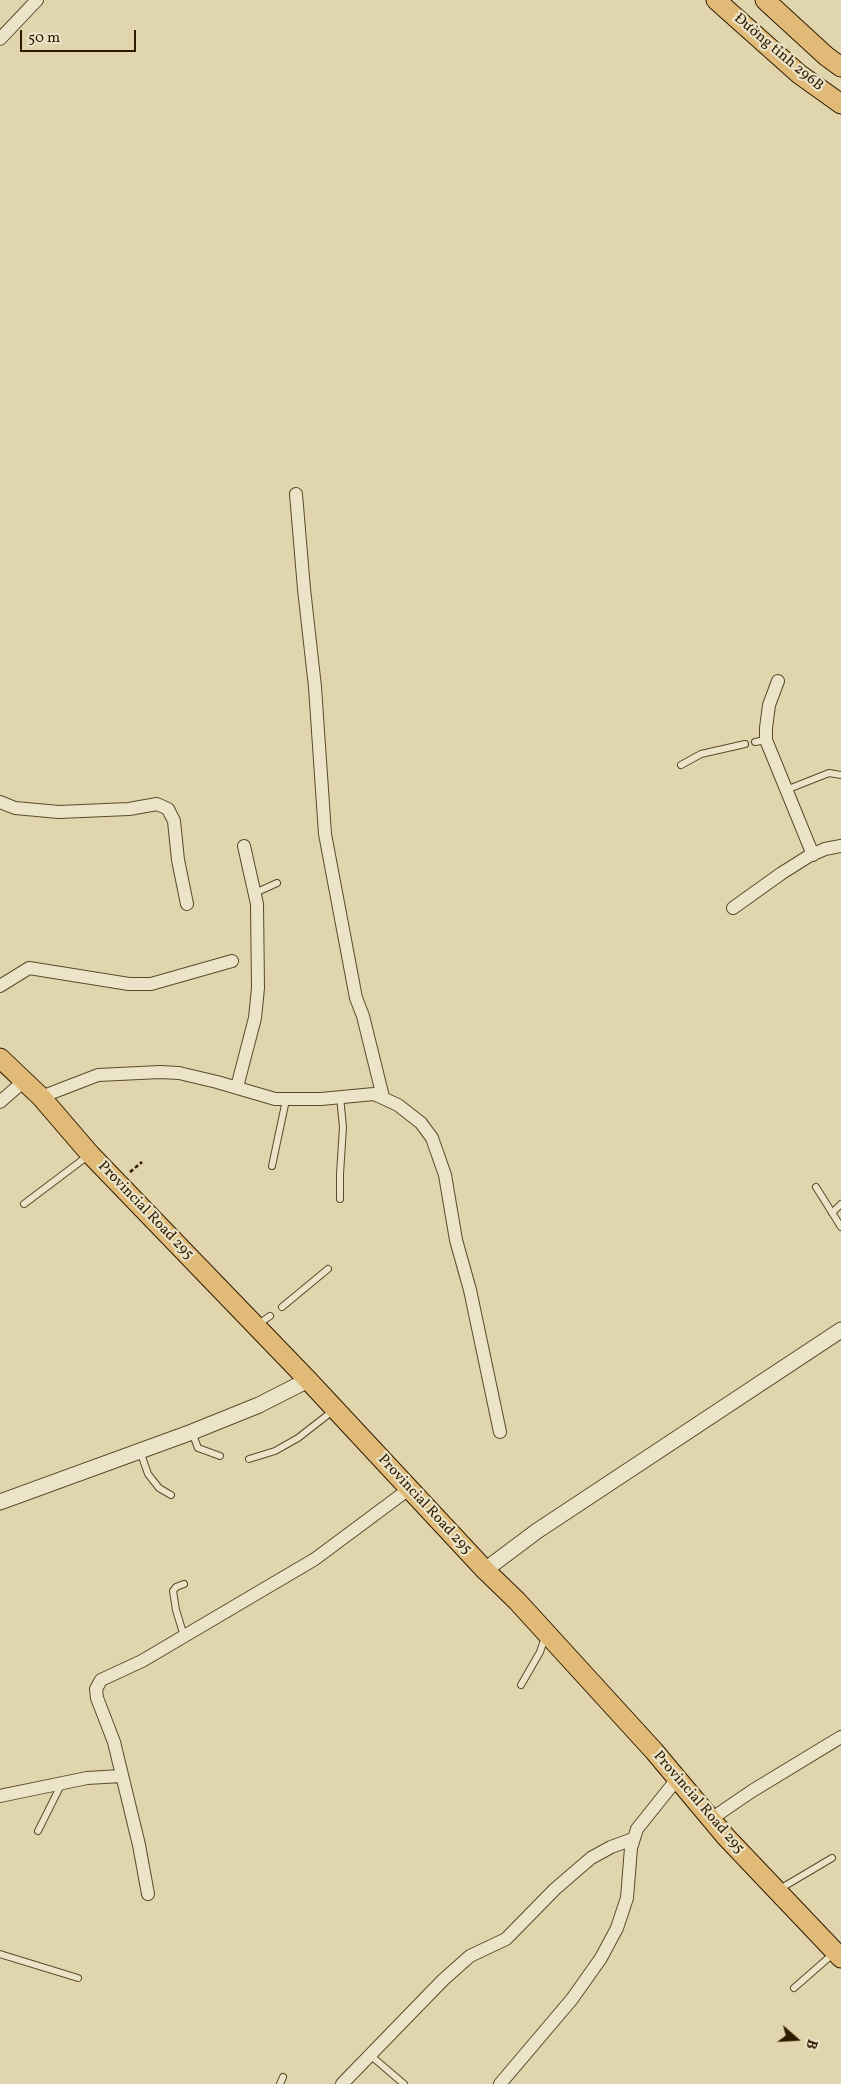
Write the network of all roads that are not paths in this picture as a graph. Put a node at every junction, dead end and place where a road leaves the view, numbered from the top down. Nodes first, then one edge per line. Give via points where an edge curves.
1 (37, 0) edge
2 (716, 0) edge
3 (765, 0) edge
4 (0, 39) edge
5 (841, 67) edge
6 (841, 104) edge
7 (296, 494) dead end
8 (778, 681) dead end
9 (745, 744) dead end
10 (681, 765) dead end
11 (841, 775) edge
12 (786, 790) junction
13 (0, 802) edge
14 (244, 846) dead end
15 (841, 846) edge
16 (813, 855) junction
17 (277, 883) dead end
18 (255, 893) junction
19 (187, 904) dead end
20 (733, 908) dead end
21 (232, 961) dead end
22 (0, 986) edge
23 (0, 1058) edge
24 (24, 1081) junction
25 (237, 1087) junction
26 (41, 1097) junction
27 (340, 1097) junction
28 (383, 1097) junction
29 (286, 1100) junction
30 (0, 1102) edge
31 (90, 1154) junction
32 (272, 1166) dead end
33 (816, 1187) dead end
34 (340, 1199) dead end
35 (24, 1204) dead end
36 (841, 1204) edge
37 (832, 1213) junction
38 (841, 1226) edge
39 (328, 1269) dead end
40 (282, 1307) dead end
41 (841, 1330) edge
42 (308, 1380) junction
43 (335, 1410) junction
44 (192, 1432) junction
45 (500, 1432) dead end
46 (140, 1451) junction
47 (220, 1456) dead end
48 (249, 1459) dead end
49 (409, 1489) junction
50 (171, 1494) dead end
51 (0, 1502) edge
52 (485, 1570) junction
53 (184, 1584) dead end
54 (546, 1633) junction
55 (184, 1636) junction
56 (521, 1684) dead end
57 (841, 1737) edge
58 (121, 1776) junction
59 (677, 1779) junction
60 (61, 1784) junction
61 (0, 1796) edge
62 (711, 1819) junction
63 (38, 1831) dead end
64 (634, 1840) junction
65 (832, 1858) dead end
66 (777, 1891) junction
67 (148, 1894) dead end
68 (0, 1954) edge
69 (838, 1955) edge
70 (78, 1978) dead end
71 (794, 1988) dead end
72 (370, 2055) junction
73 (283, 2077) dead end
74 (280, 2084) edge
75 (342, 2084) edge
76 (404, 2084) edge
77 (500, 2084) edge

1 - 4 street
2 - 6 main road, Đường tỉnh 296B via 799,74
3 - 5 main road, Đường tỉnh 296B
7 - 28 street via 316,687 326,834 356,998
8 - 12 street via 761,741
9 - 10 lane via 701,754
11 - 12 lane via 828,773
12 - 16 street
13 - 19 street via 15,808 59,812 129,809 157,804 168,808 174,821
14 - 18 street
15 - 16 street
16 - 20 street
17 - 18 lane
18 - 25 street via 258,988 255,1018
21 - 22 street via 151,984 129,984 29,968
23 - 24 main road, Provincial Road 295
24 - 26 main road, Provincial Road 295
24 - 30 street
25 - 26 street via 178,1073 98,1075
25 - 29 street via 275,1100
26 - 31 main road, Provincial Road 295
27 - 28 street via 374,1094
27 - 29 street
27 - 34 lane via 343,1127
28 - 45 street via 421,1123 432,1138 444,1176
29 - 32 lane
31 - 35 lane
31 - 42 main road, Provincial Road 295 via 263,1321
33 - 37 lane
36 - 37 lane
37 - 38 lane
39 - 40 lane
41 - 52 street via 537,1531
42 - 43 main road, Provincial Road 295
42 - 44 street via 260,1405
43 - 48 lane via 298,1438 275,1451
43 - 49 main road, Provincial Road 295
44 - 46 street
44 - 47 lane via 198,1448
46 - 50 lane via 148,1474 159,1488
46 - 51 street
49 - 52 main road, Provincial Road 295
49 - 55 street via 315,1558
52 - 54 main road, Provincial Road 295
53 - 55 lane via 176,1586 173,1591
54 - 56 lane via 540,1652
54 - 59 main road, Provincial Road 295
55 - 58 street via 101,1680 96,1689 114,1742
57 - 62 street
58 - 60 street via 87,1778
58 - 67 street
59 - 62 main road, Provincial Road 295
59 - 64 street via 636,1829
60 - 61 street
60 - 63 lane
62 - 66 main road, Provincial Road 295
64 - 72 street via 591,1858 506,1939 470,1956
64 - 77 street via 627,1898 617,1928 601,1958 572,1999
65 - 66 lane
66 - 69 main road, Provincial Road 295
68 - 70 lane
69 - 71 lane
72 - 75 street
72 - 76 lane
73 - 74 lane

